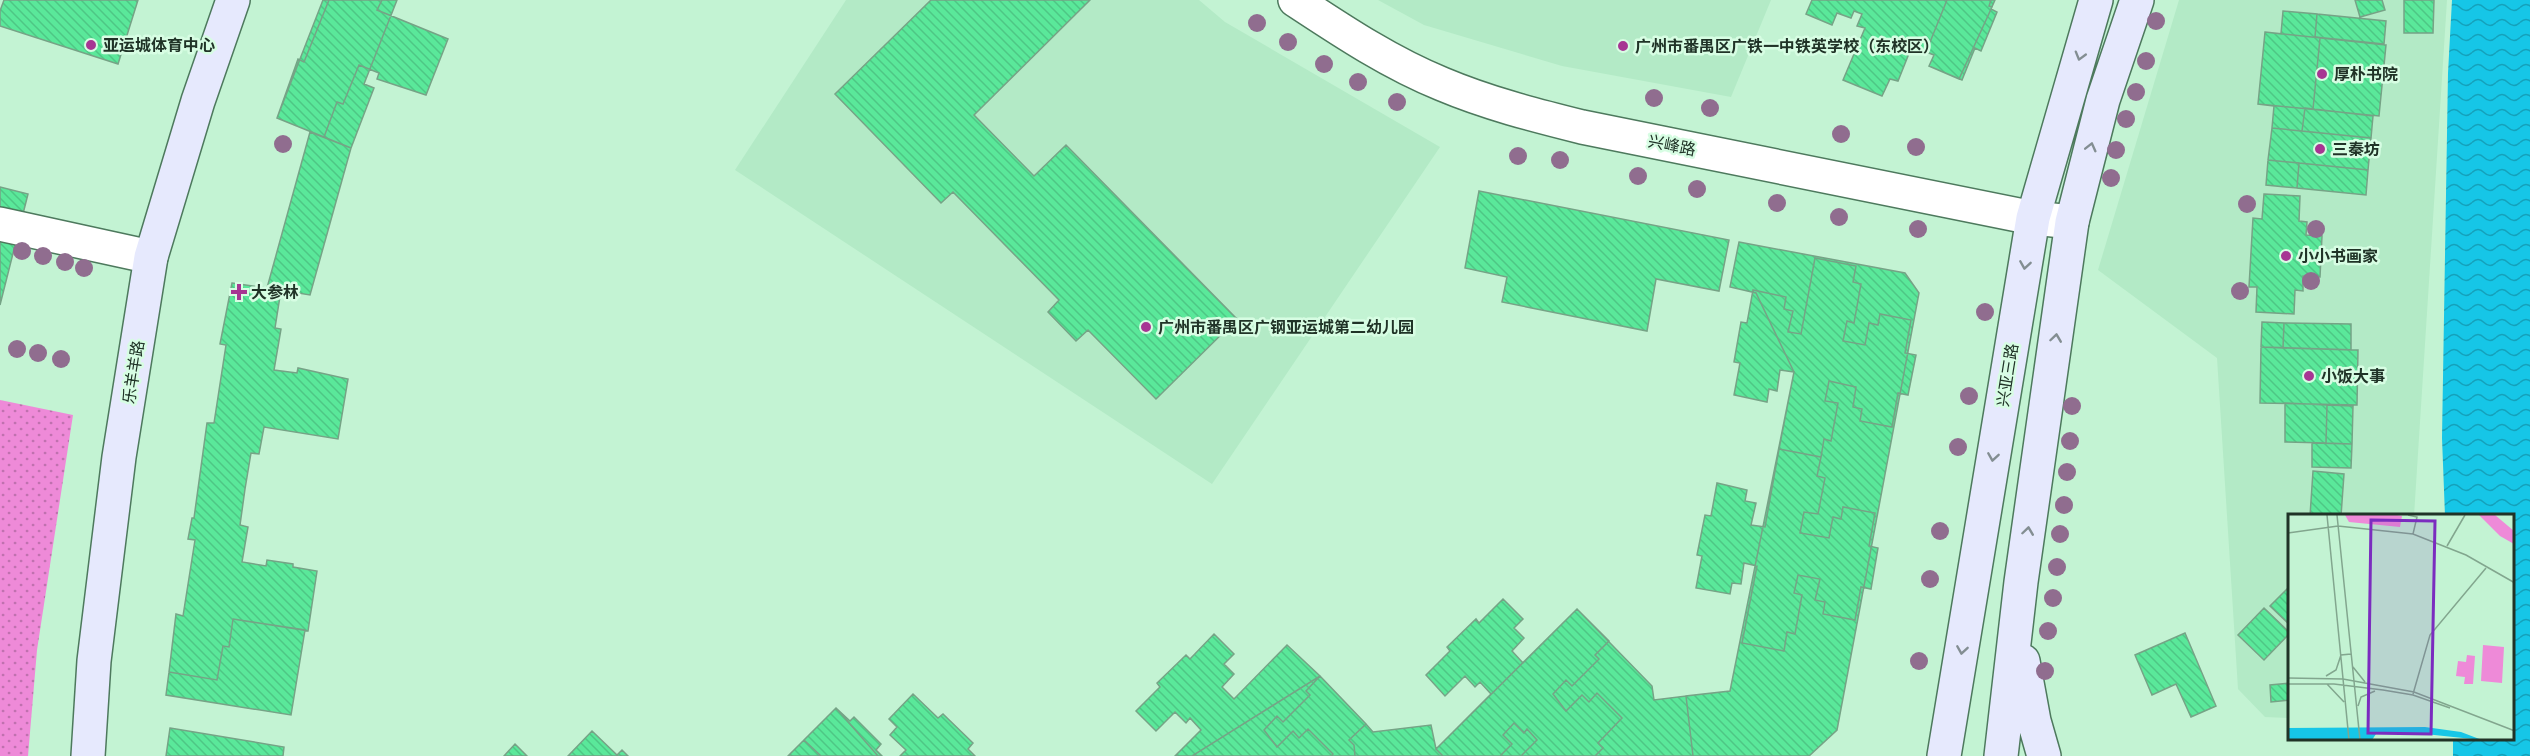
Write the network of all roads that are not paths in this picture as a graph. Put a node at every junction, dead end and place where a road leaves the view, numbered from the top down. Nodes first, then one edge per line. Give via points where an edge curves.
1 (233, 0) edge
2 (1295, 0) edge
3 (2096, 0) edge
4 (2138, 0) edge
5 (2033, 218) junction
6 (2072, 222) junction
7 (0, 224) edge
8 (151, 257) junction
9 (2021, 582) junction
10 (1944, 751) edge
11 (88, 756) edge
12 (2001, 756) edge
13 (2044, 756) edge

1 - 8 street, 乐羊羊路
2 - 5 street, 兴峰路 via 1351,37 1441,84 1513,110
3 -> 5 street, 兴亚三路
6 -> 4 street via 2103,100
5 - 6 street, 兴峰路
5 -> 10 street, 兴亚三路
9 -> 6 street
7 - 8 street
8 - 11 street, 乐羊羊路 via 118,469 94,661
9 - 12 street
9 - 13 street via 2024,674

